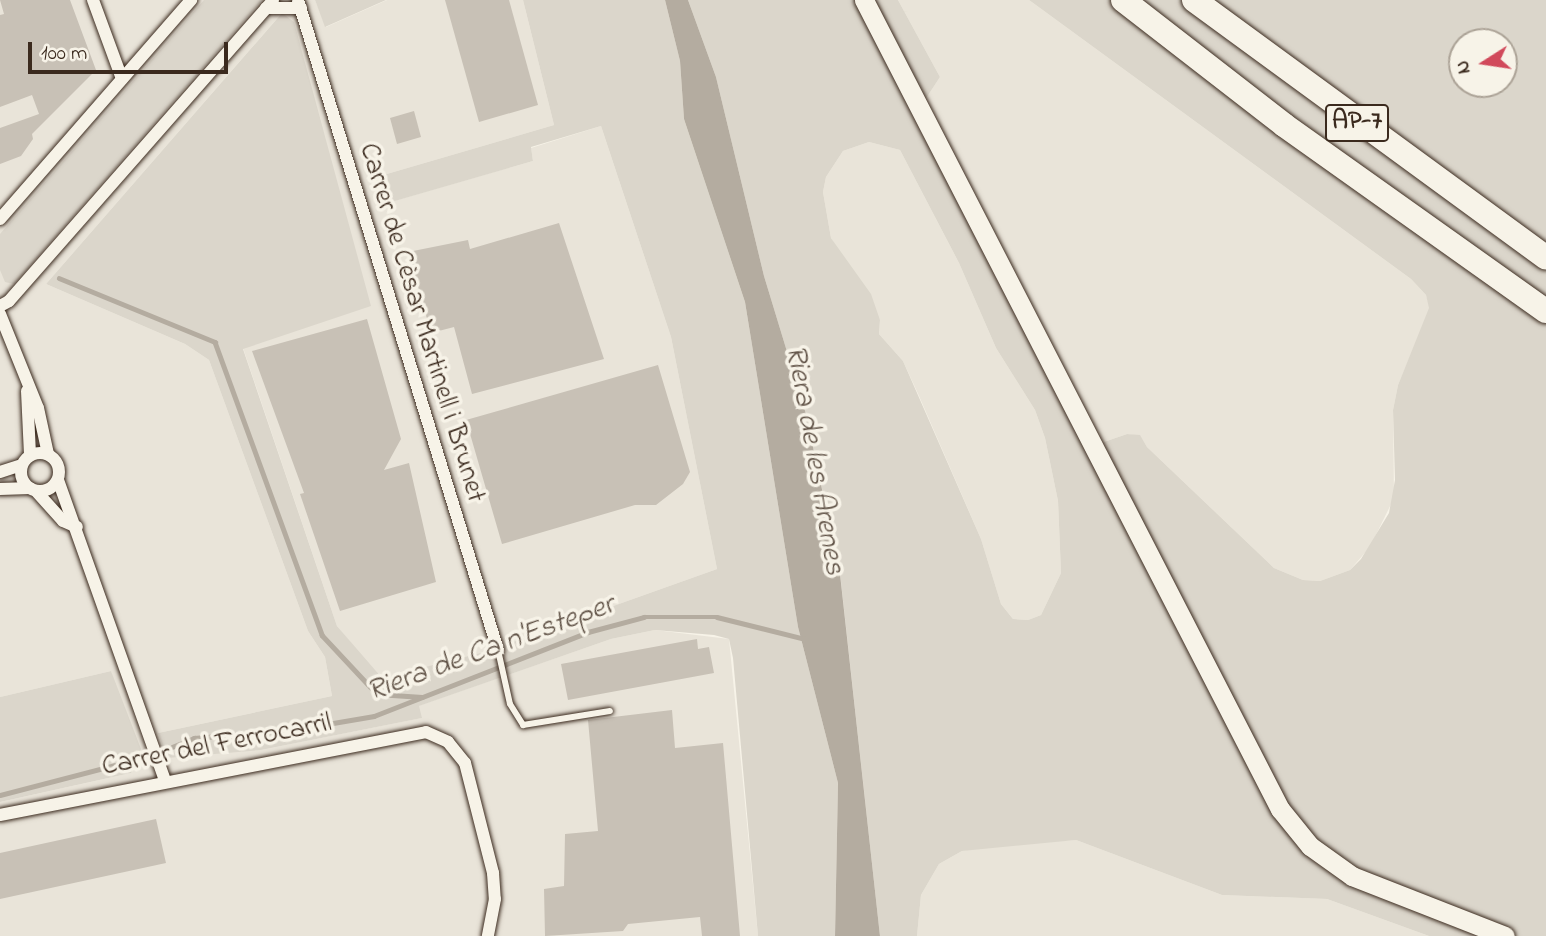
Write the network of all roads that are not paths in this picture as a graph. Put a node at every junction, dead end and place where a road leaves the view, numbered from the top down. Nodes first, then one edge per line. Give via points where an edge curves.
1 (93, 0) edge
2 (191, 0) edge
3 (864, 0) edge
4 (1123, 0) edge
5 (1194, 0) edge
6 (269, 4) edge
7 (299, 4) edge
8 (122, 79) junction
9 (0, 219) edge
10 (1546, 258) edge
11 (0, 306) edge
12 (1546, 312) edge
13 (0, 314) edge
14 (26, 384) junction
15 (48, 454) junction
16 (26, 460) junction
17 (0, 472) edge
18 (58, 480) junction
19 (0, 489) edge
20 (33, 490) junction
21 (77, 527) junction
22 (498, 650) joint
23 (610, 711) dead end
24 (165, 780) junction
25 (0, 815) edge
26 (488, 936) edge
27 (1505, 936) edge

1 - 8 street
2 - 8 street
3 - 27 main road via 1280,809 1310,846 1352,876
4 - 12 highway, AP-7 via 1284,125
5 - 10 highway, AP-7
6 - 7 street, Carrer de Cèsar Martinell i Brunet
6 - 11 street via 9,302
7 - 22 street, Carrer de Cèsar Martinell i Brunet
8 - 9 street
13 - 14 street
14 - 15 street via 38,408
14 - 16 street
15 - 16 street
15 - 18 street via 59,468
16 - 17 street
16 - 20 street via 22,478
18 - 20 street via 49,490
18 - 21 street
19 - 20 street
20 - 21 street via 63,521
21 - 24 street
22 - 23 lane via 515,716 523,725
24 - 25 street, Carrer del Ferrocarril
24 - 26 street, Carrer del Ferrocarril via 413,732 436,736 465,763 479,816 495,899

